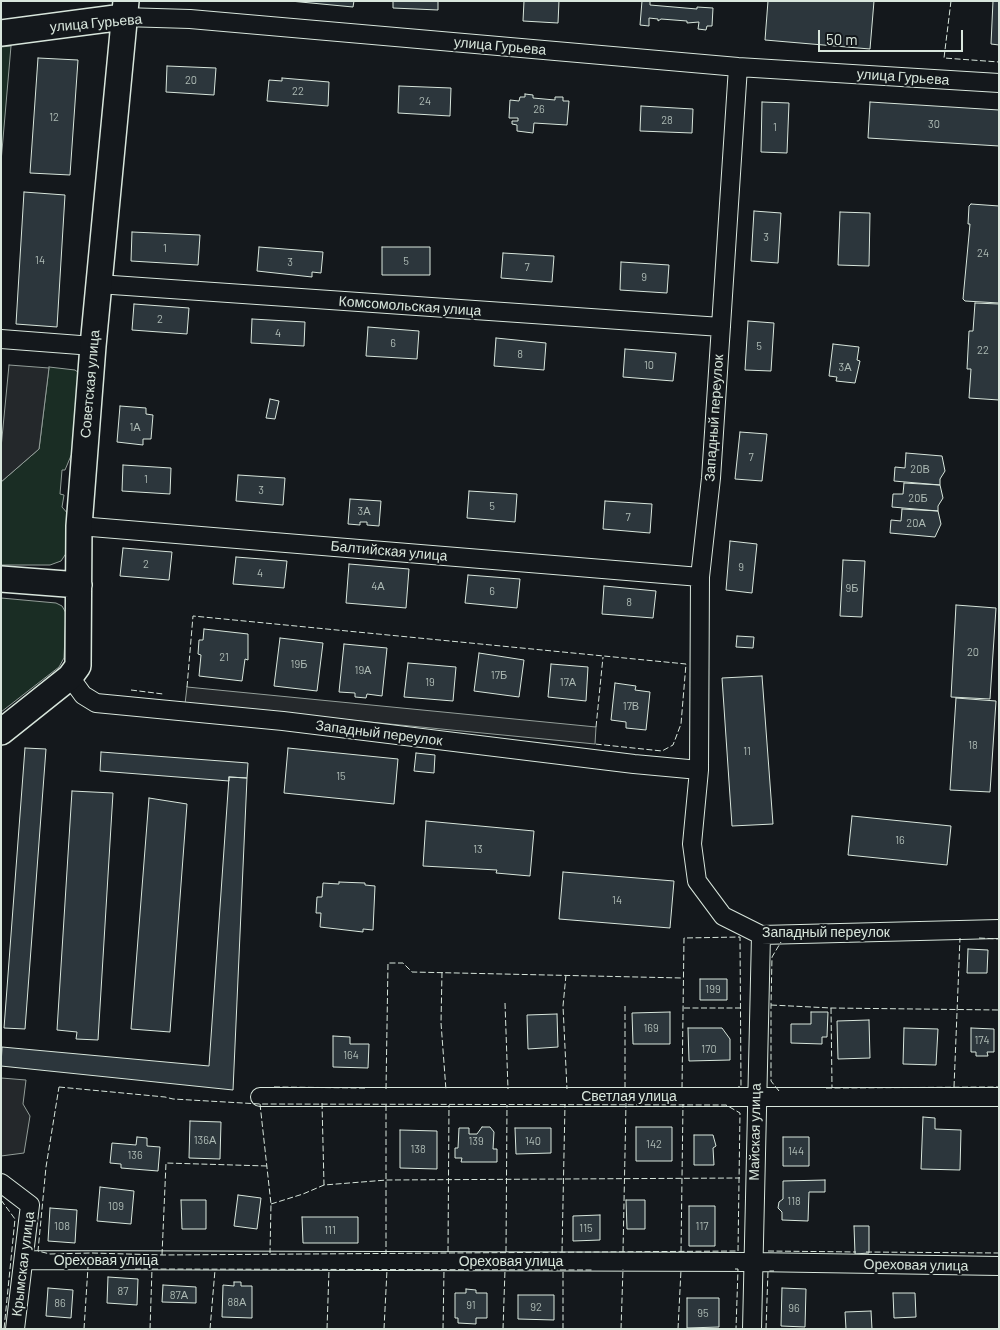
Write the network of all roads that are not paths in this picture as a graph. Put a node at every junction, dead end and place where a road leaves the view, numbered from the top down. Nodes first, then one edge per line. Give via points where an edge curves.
1 (125, 9) edge
2 (1, 33) edge
3 (738, 67) junction
4 (999, 83) edge
5 (98, 284) junction
6 (721, 327) junction
7 (1, 340) edge
8 (93, 346) junction
9 (79, 526) junction
10 (700, 577) junction
11 (1, 579) edge
12 (79, 585) junction
13 (70, 678) junction
14 (1, 732) edge
15 (699, 770) junction
16 (999, 929) edge
17 (761, 935) junction
18 (755, 1096) junction
19 (260, 1097) dead end
20 (999, 1097) edge
21 (1, 1183) edge
22 (24, 1260) junction
23 (753, 1262) junction
24 (999, 1266) edge
25 (15, 1329) edge
26 (752, 1329) edge

1 - 2 street, улица Гурьева
1 - 3 street, улица Гурьева via 200,20
1 - 5 street, Советская улица
3 - 4 street, улица Гурьева
3 - 6 street, Западный переулок
5 - 6 street, Комсомольская улица
5 - 8 street, Советская улица
6 - 10 street, Западный переулок via 711,478
7 - 8 street
8 - 9 street, Советская улица
9 - 10 street, Балтийская улица
9 - 12 street, Советская улица
10 - 15 street, Западный переулок
11 - 12 street
12 - 13 street, Советская улица via 78,666
13 - 14 street
13 - 15 street, Западный переулок via 83,695 96,703 282,721
15 - 17 street, Западный переулок via 692,844 697,881 723,916
16 - 17 street, Западный переулок
17 - 18 street, Майская улица
18 - 19 street, Светлая улица
18 - 20 street, Светлая улица
18 - 23 street, Майская улица
21 - 22 street, Крымская улица via 30,1205
22 - 23 street, Ореховая улица
22 - 25 street, Крымская улица
23 - 24 street, Ореховая улица
23 - 26 street, Майская улица

